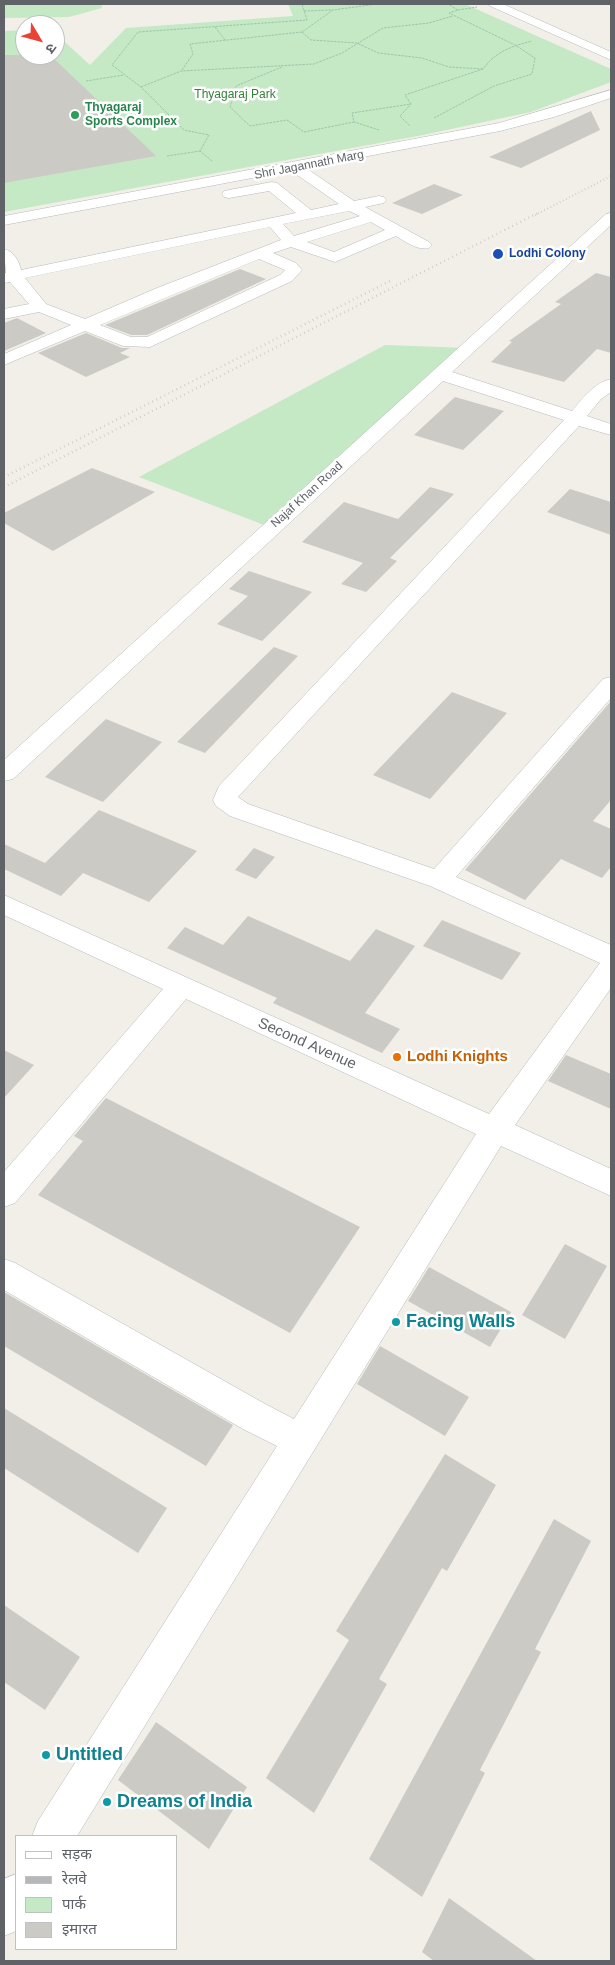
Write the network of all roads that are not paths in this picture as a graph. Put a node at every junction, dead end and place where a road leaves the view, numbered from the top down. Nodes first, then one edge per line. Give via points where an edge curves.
1 (494, 4) edge
2 (513, 4) edge
3 (611, 46) edge
4 (611, 56) edge
5 (611, 94) edge
6 (295, 167) junction
7 (244, 191) junction
8 (229, 194) dead end
9 (379, 200) dead end
10 (352, 206) junction
11 (271, 214) junction
12 (308, 215) junction
13 (372, 217) junction
14 (611, 217) edge
15 (4, 221) edge
16 (344, 226) junction
17 (397, 230) junction
18 (320, 233) junction
19 (374, 241) junction
20 (291, 242) junction
21 (424, 244) dead end
22 (358, 248) junction
23 (259, 253) junction
24 (4, 254) edge
25 (9, 277) edge
26 (40, 307) junction
27 (4, 314) edge
28 (87, 324) junction
29 (4, 360) edge
30 (440, 374) junction
31 (611, 384) edge
32 (576, 418) junction
33 (611, 430) edge
34 (611, 684) edge
35 (4, 773) edge
36 (439, 880) junction
37 (4, 904) edge
38 (611, 956) edge
39 (611, 968) edge
40 (181, 986) junction
41 (495, 1129) junction
42 (611, 1183) edge
43 (4, 1194) edge
44 (4, 1273) edge
45 (301, 1440) junction
46 (54, 1835) edge
47 (15, 1897) edge
48 (4, 1915) edge

1 - 4 street
2 - 3 street
5 - 6 street, Shri Jagannath Marg via 522,122
6 - 10 street
6 - 15 street, Shri Jagannath Marg
7 - 8 street
7 - 11 street
7 - 12 street via 278,185
9 - 10 street
10 - 12 street
10 - 13 street
11 - 12 street
11 - 20 street
11 - 25 street
13 - 16 street
13 - 17 street
14 - 30 street, Najaf Khan Road via 594,243
16 - 18 street
16 - 19 street
17 - 19 street
17 - 21 street
18 - 20 street
18 - 22 street
19 - 22 street
20 - 22 street via 335,258
20 - 23 street
23 - 28 street
23 - 28 street via 294,270 286,278 150,342 129,342
24 - 25 street via 12,263
25 - 26 street
26 - 27 street
26 - 28 street
28 - 29 street
30 - 32 street
30 - 35 street, Najaf Khan Road
31 - 32 street via 595,395
32 - 33 street
32 - 36 street via 228,792 225,800 238,810
34 - 36 street
36 - 38 street
37 - 40 street, Second Avenue
39 - 41 street
40 - 41 street, Second Avenue
40 - 43 street
41 - 42 street, Second Avenue
41 - 45 street
44 - 45 street
45 - 46 street
47 - 48 street

